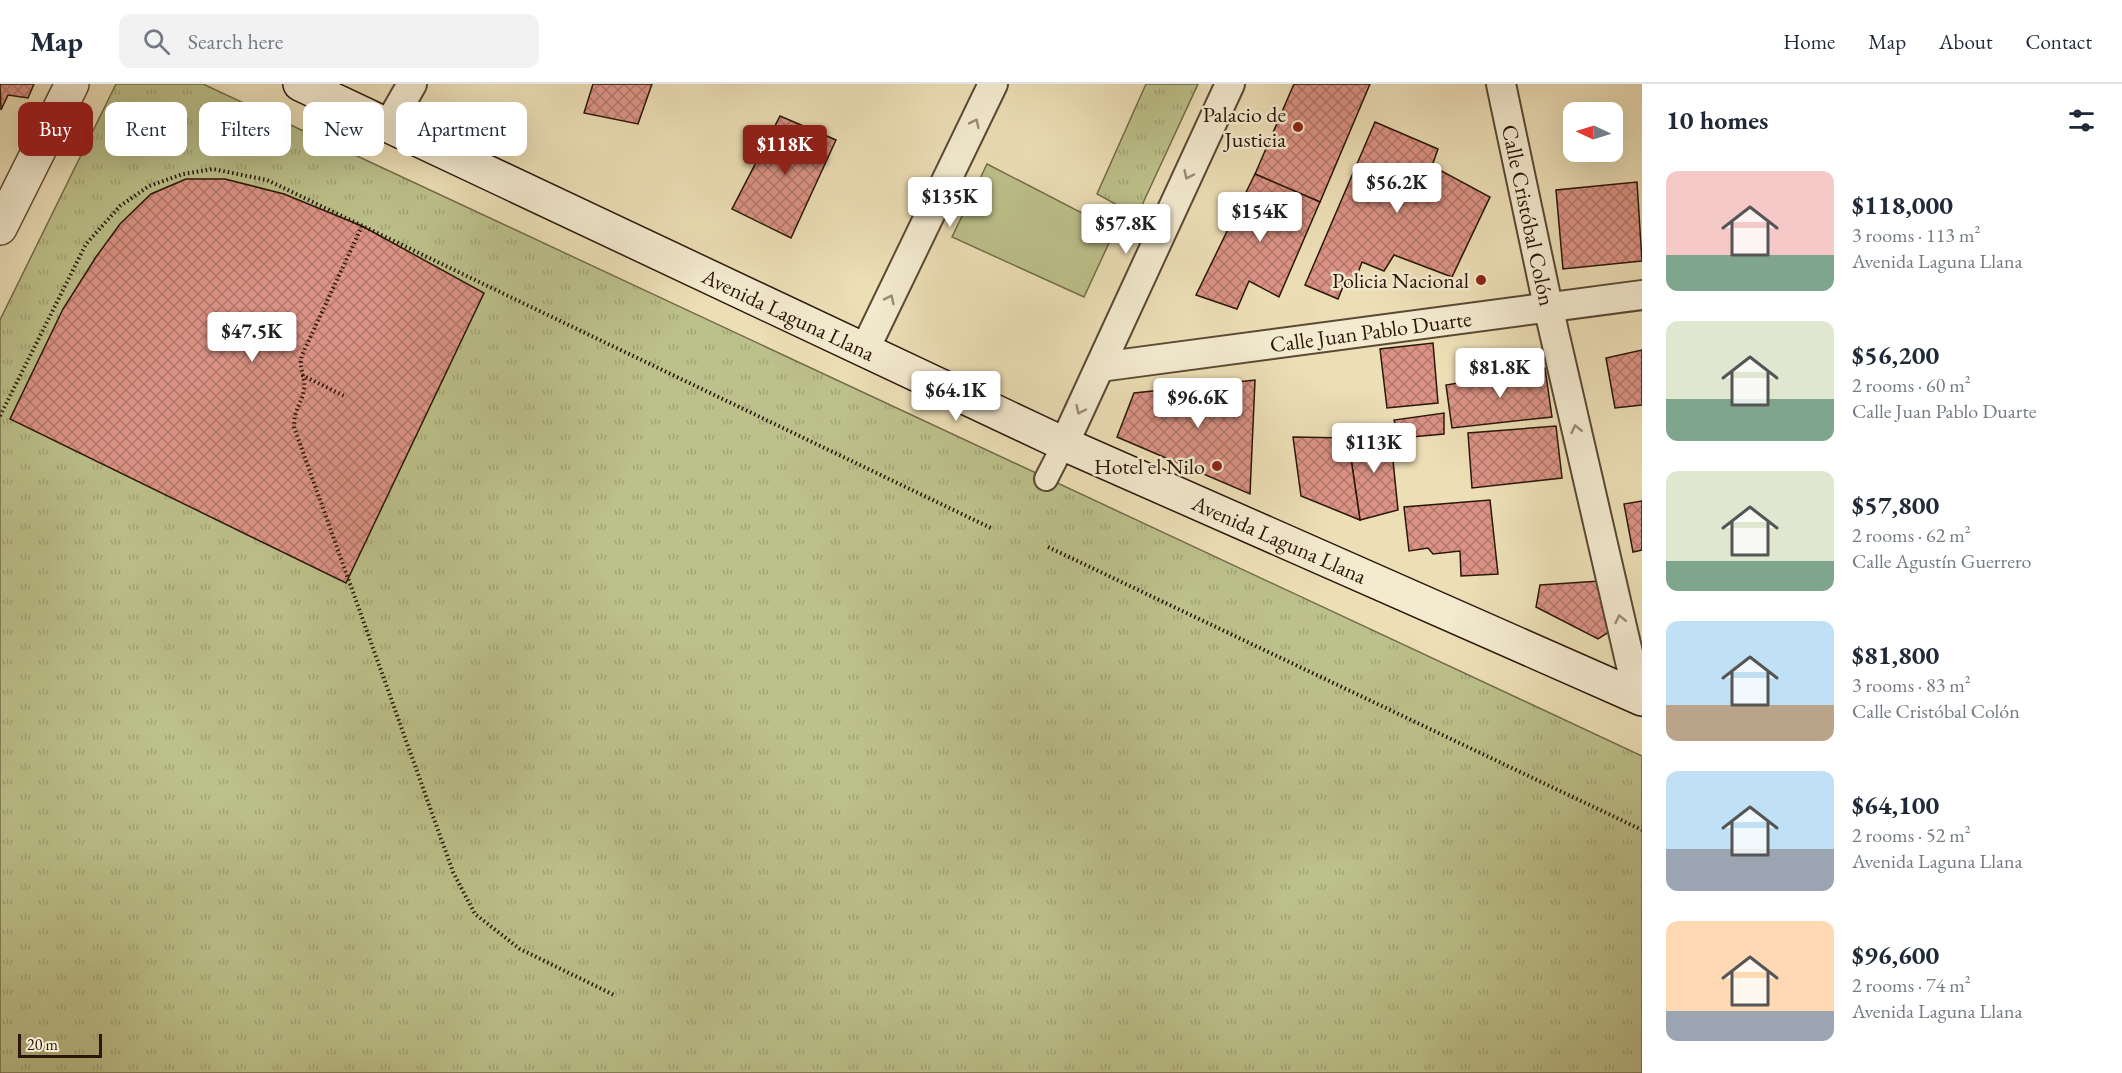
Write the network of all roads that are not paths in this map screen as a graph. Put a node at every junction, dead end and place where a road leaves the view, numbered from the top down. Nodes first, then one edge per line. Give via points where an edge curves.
1 (72, 84) edge
2 (300, 84) edge
3 (412, 84) edge
4 (993, 84) edge
5 (1230, 84) edge
6 (1502, 84) edge
7 (388, 126) junction
8 (0, 228) edge
9 (1642, 295) edge
10 (1548, 306) junction
11 (864, 351) junction
12 (1100, 367) junction
13 (1064, 444) junction
14 (1046, 479) dead end
15 (1641, 697) edge

1 - 8 main road
2 - 7 main road, Avenida Laguna Llana
3 - 7 street
11 -> 4 street
5 -> 12 street
6 - 10 street, Calle Cristóbal Colón
7 - 11 main road, Avenida Laguna Llana
9 - 10 street, Calle Juan Pablo Duarte
10 - 12 street, Calle Juan Pablo Duarte
15 -> 10 street, Calle Cristóbal Colón
11 - 13 main road, Avenida Laguna Llana
12 -> 13 street
13 - 14 street
13 - 15 main road, Avenida Laguna Llana

